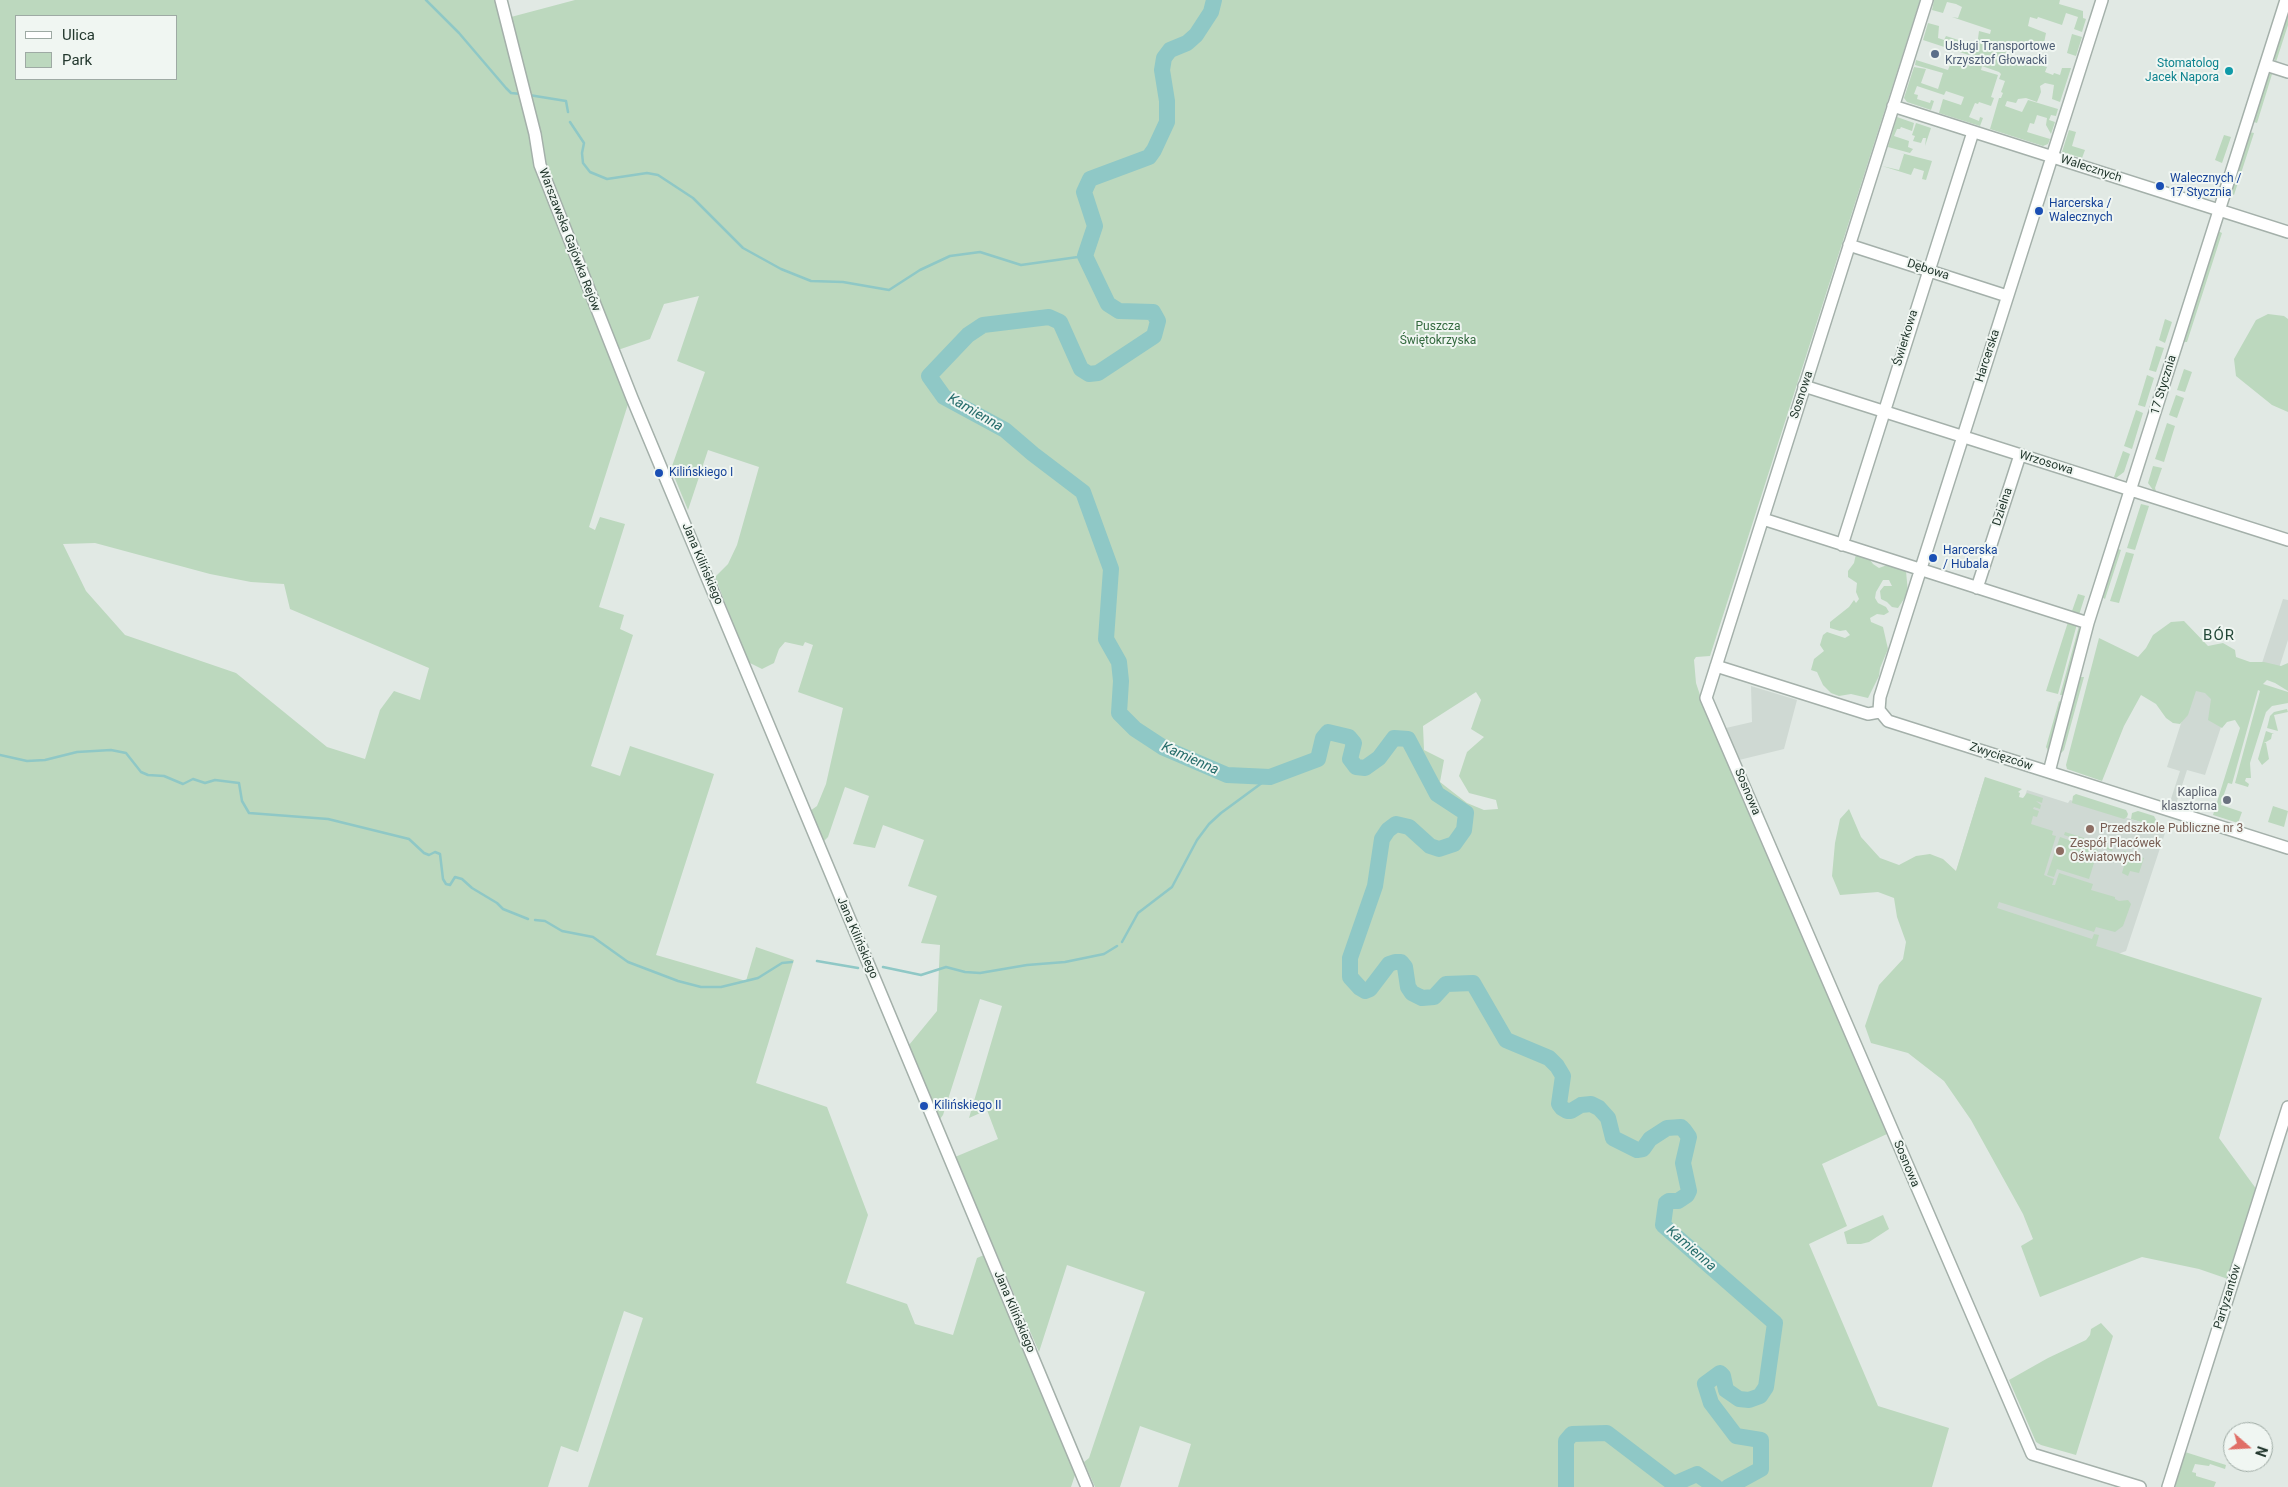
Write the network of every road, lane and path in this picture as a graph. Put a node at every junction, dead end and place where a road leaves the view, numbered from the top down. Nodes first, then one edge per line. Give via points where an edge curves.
1 (501, 0) edge
2 (1927, 0) edge
3 (2102, 0) edge
4 (2286, 0) edge
5 (2266, 65) junction
6 (2288, 72) edge
7 (1893, 106) junction
8 (1973, 132) junction
9 (2052, 157) junction
10 (2219, 211) junction
11 (2288, 232) edge
12 (1849, 245) junction
13 (1928, 270) junction
14 (2007, 296) junction
15 (1804, 386) junction
16 (628, 389) joint
17 (1883, 411) junction
18 (1962, 437) junction
19 (2020, 455) junction
20 (2131, 490) junction
21 (1762, 519) junction
22 (2288, 540) edge
23 (1842, 545) junction
24 (1921, 570) junction
25 (1976, 588) junction
26 (2088, 623) junction
27 (1716, 666) junction
28 (1880, 712) junction
29 (2048, 772) junction
30 (2288, 848) edge
31 (2288, 1107) edge
32 (1087, 1487) edge
33 (2140, 1487) edge
34 (2168, 1487) edge

1 - 16 street, Warszawska Gajówka Rejów via 540,165
2 - 7 street, Sosnowa
3 - 9 street, Harcerska
4 - 5 street, 17 Stycznia
5 - 6 street
5 - 10 street, 17 Stycznia
7 - 8 street, Walecznych
7 - 12 street, Sosnowa
8 - 9 street, Walecznych
8 - 13 street, Świerkowa
9 - 10 street, Walecznych
9 - 14 street, Harcerska
10 - 11 street, Walecznych
10 - 20 street, 17 Stycznia
12 - 13 street, Dębowa
12 - 15 street, Sosnowa
13 - 14 street, Dębowa
13 - 17 street, Świerkowa
14 - 18 street, Harcerska
15 - 17 street, Wrzosowa
15 - 21 street, Sosnowa
16 - 32 street, Jana Kilińskiego
17 - 18 street, Wrzosowa
17 - 23 street, Świerkowa
18 - 19 street, Wrzosowa
18 - 24 street, Harcerska
19 - 20 street, Wrzosowa
19 - 25 street, Dzielna
20 - 22 street, Wrzosowa
20 - 26 street, 17 Stycznia
21 - 23 street
21 - 27 street, Sosnowa
23 - 24 street
24 - 25 street
24 - 28 street, Harcerska via 1879,702
25 - 26 street
26 - 29 street, 17 Stycznia
27 - 28 street, Zwycięzców via 1868,714
27 - 33 street, Sosnowa via 1706,698 2032,1454
28 - 29 street, Zwycięzców via 1888,721
29 - 30 street, Zwycięzców
31 - 34 street, Partyzantów

